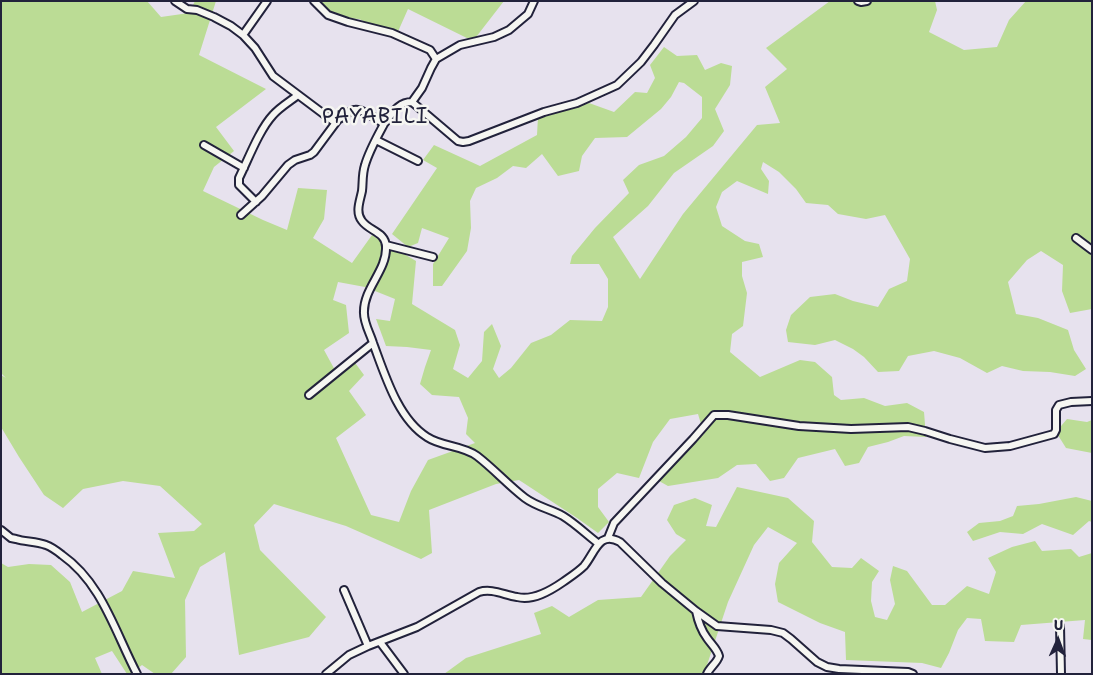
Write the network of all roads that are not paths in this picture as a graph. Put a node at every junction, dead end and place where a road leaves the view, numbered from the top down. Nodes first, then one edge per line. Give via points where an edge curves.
1 (175, 1) edge
2 (267, 1) edge
3 (314, 1) edge
4 (534, 1) edge
5 (694, 1) edge
6 (858, 1) edge
7 (867, 1) edge
8 (243, 35) junction
9 (436, 60) junction
10 (298, 95) junction
11 (412, 102) junction
12 (337, 121) junction
13 (384, 124) junction
14 (376, 140) junction
15 (204, 145) dead end
16 (418, 161) dead end
17 (244, 168) junction
18 (256, 202) junction
19 (241, 215) dead end
20 (1076, 238) dead end
21 (386, 244) junction
22 (1092, 250) edge
23 (434, 257) dead end
24 (373, 343) junction
25 (309, 395) dead end
26 (1092, 401) edge
27 (1, 530) edge
28 (608, 538) junction
29 (599, 544) junction
30 (344, 590) dead end
31 (696, 611) junction
32 (1060, 626) dead end
33 (380, 642) junction
34 (368, 646) junction
35 (136, 674) edge
36 (326, 674) edge
37 (404, 674) edge
38 (707, 674) edge
39 (913, 674) edge
40 (1061, 674) edge

1 - 8 street via 214,17
2 - 8 street
3 - 9 street via 328,15 392,33 430,50
4 - 9 street via 528,14 509,30 460,45
5 - 11 street via 675,15 641,62 617,84 578,102 470,141 458,141
6 - 7 street
8 - 10 street via 273,76
9 - 11 street
10 - 12 street
10 - 17 street via 264,127
11 - 13 street via 401,105
12 - 13 street via 353,110 361,110
12 - 18 street via 314,152 288,165
13 - 14 street
14 - 16 street
14 - 21 street via 365,163 358,211 361,220 380,234
15 - 17 street
17 - 18 street via 238,178 239,185
18 - 19 street
20 - 22 street
21 - 23 street
21 - 24 street via 382,265 364,305 364,317
24 - 25 street
24 - 29 street via 394,397 418,430 434,441 472,453 526,498 564,517
26 - 28 street via 1057,406 1054,434 992,448 908,427 850,429 799,426 714,415 614,523
27 - 35 street via 16,539 47,545 80,570 97,592
28 - 29 street
28 - 31 street via 620,542
29 - 33 street via 579,571 542,594 518,598 484,590 417,627
30 - 34 street
31 - 38 street via 700,626 719,656
31 - 39 street via 717,626 782,633 827,668
32 - 40 street
33 - 34 street
33 - 37 street
34 - 36 street via 349,655

